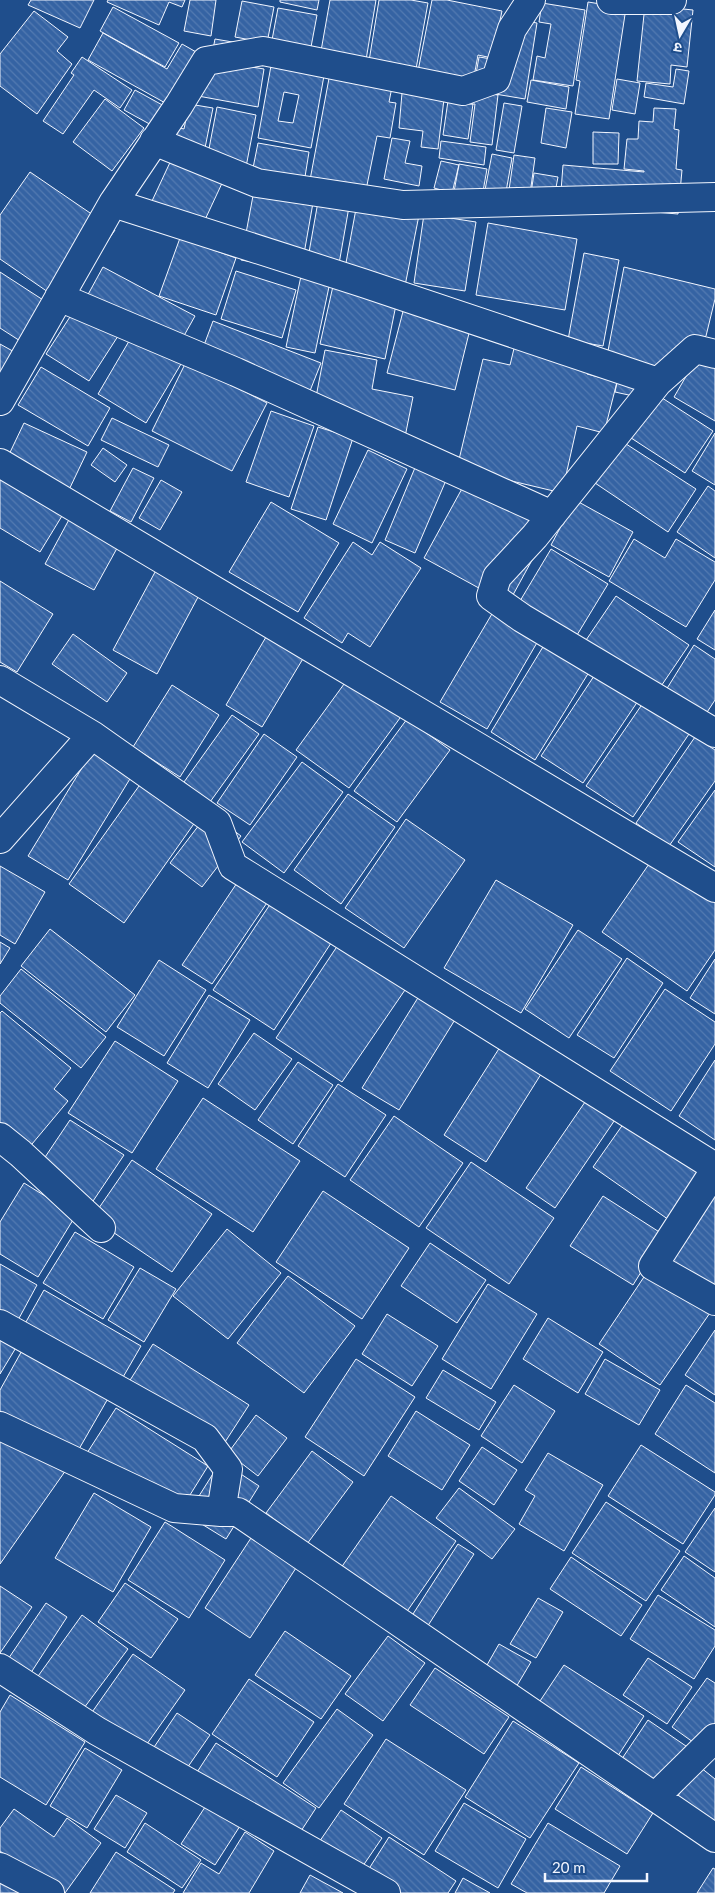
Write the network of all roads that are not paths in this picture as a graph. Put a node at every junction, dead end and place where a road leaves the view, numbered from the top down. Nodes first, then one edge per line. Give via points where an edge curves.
1 (531, 0) edge
2 (611, 0) edge
3 (672, 0) edge
4 (154, 141) junction
5 (715, 197) edge
6 (113, 203) junction
7 (60, 297) junction
8 (715, 354) edge
9 (658, 382) junction
10 (0, 401) edge
11 (0, 463) edge
12 (552, 514) junction
13 (0, 680) edge
14 (715, 733) edge
15 (92, 735) junction
16 (0, 839) edge
17 (715, 888) edge
18 (0, 1137) edge
19 (715, 1168) edge
20 (101, 1228) dead end
21 (715, 1301) edge
22 (0, 1324) edge
23 (0, 1426) edge
24 (221, 1512) junction
25 (0, 1668) edge
26 (715, 1738) edge
27 (655, 1797) junction
28 (715, 1838) edge
29 (0, 1867) edge
30 (50, 1893) edge
31 (386, 1893) edge

1 - 4 street via 512,29 496,79 463,91 263,51 206,61
2 - 3 street
4 - 5 street via 257,183 403,205
4 - 6 street
6 - 7 street
6 - 9 street
7 - 10 street
7 - 12 street
8 - 9 street via 695,349
9 - 12 street
11 - 17 street
12 - 14 street via 497,577 491,596 522,618
13 - 15 street
15 - 16 street
15 - 19 street via 217,823 233,866
18 - 20 street
19 - 21 street via 653,1266
22 - 24 street via 205,1438 228,1469
23 - 24 street via 174,1508
24 - 27 street via 238,1512
25 - 31 street via 97,1731
26 - 27 street
27 - 28 street
29 - 30 street

